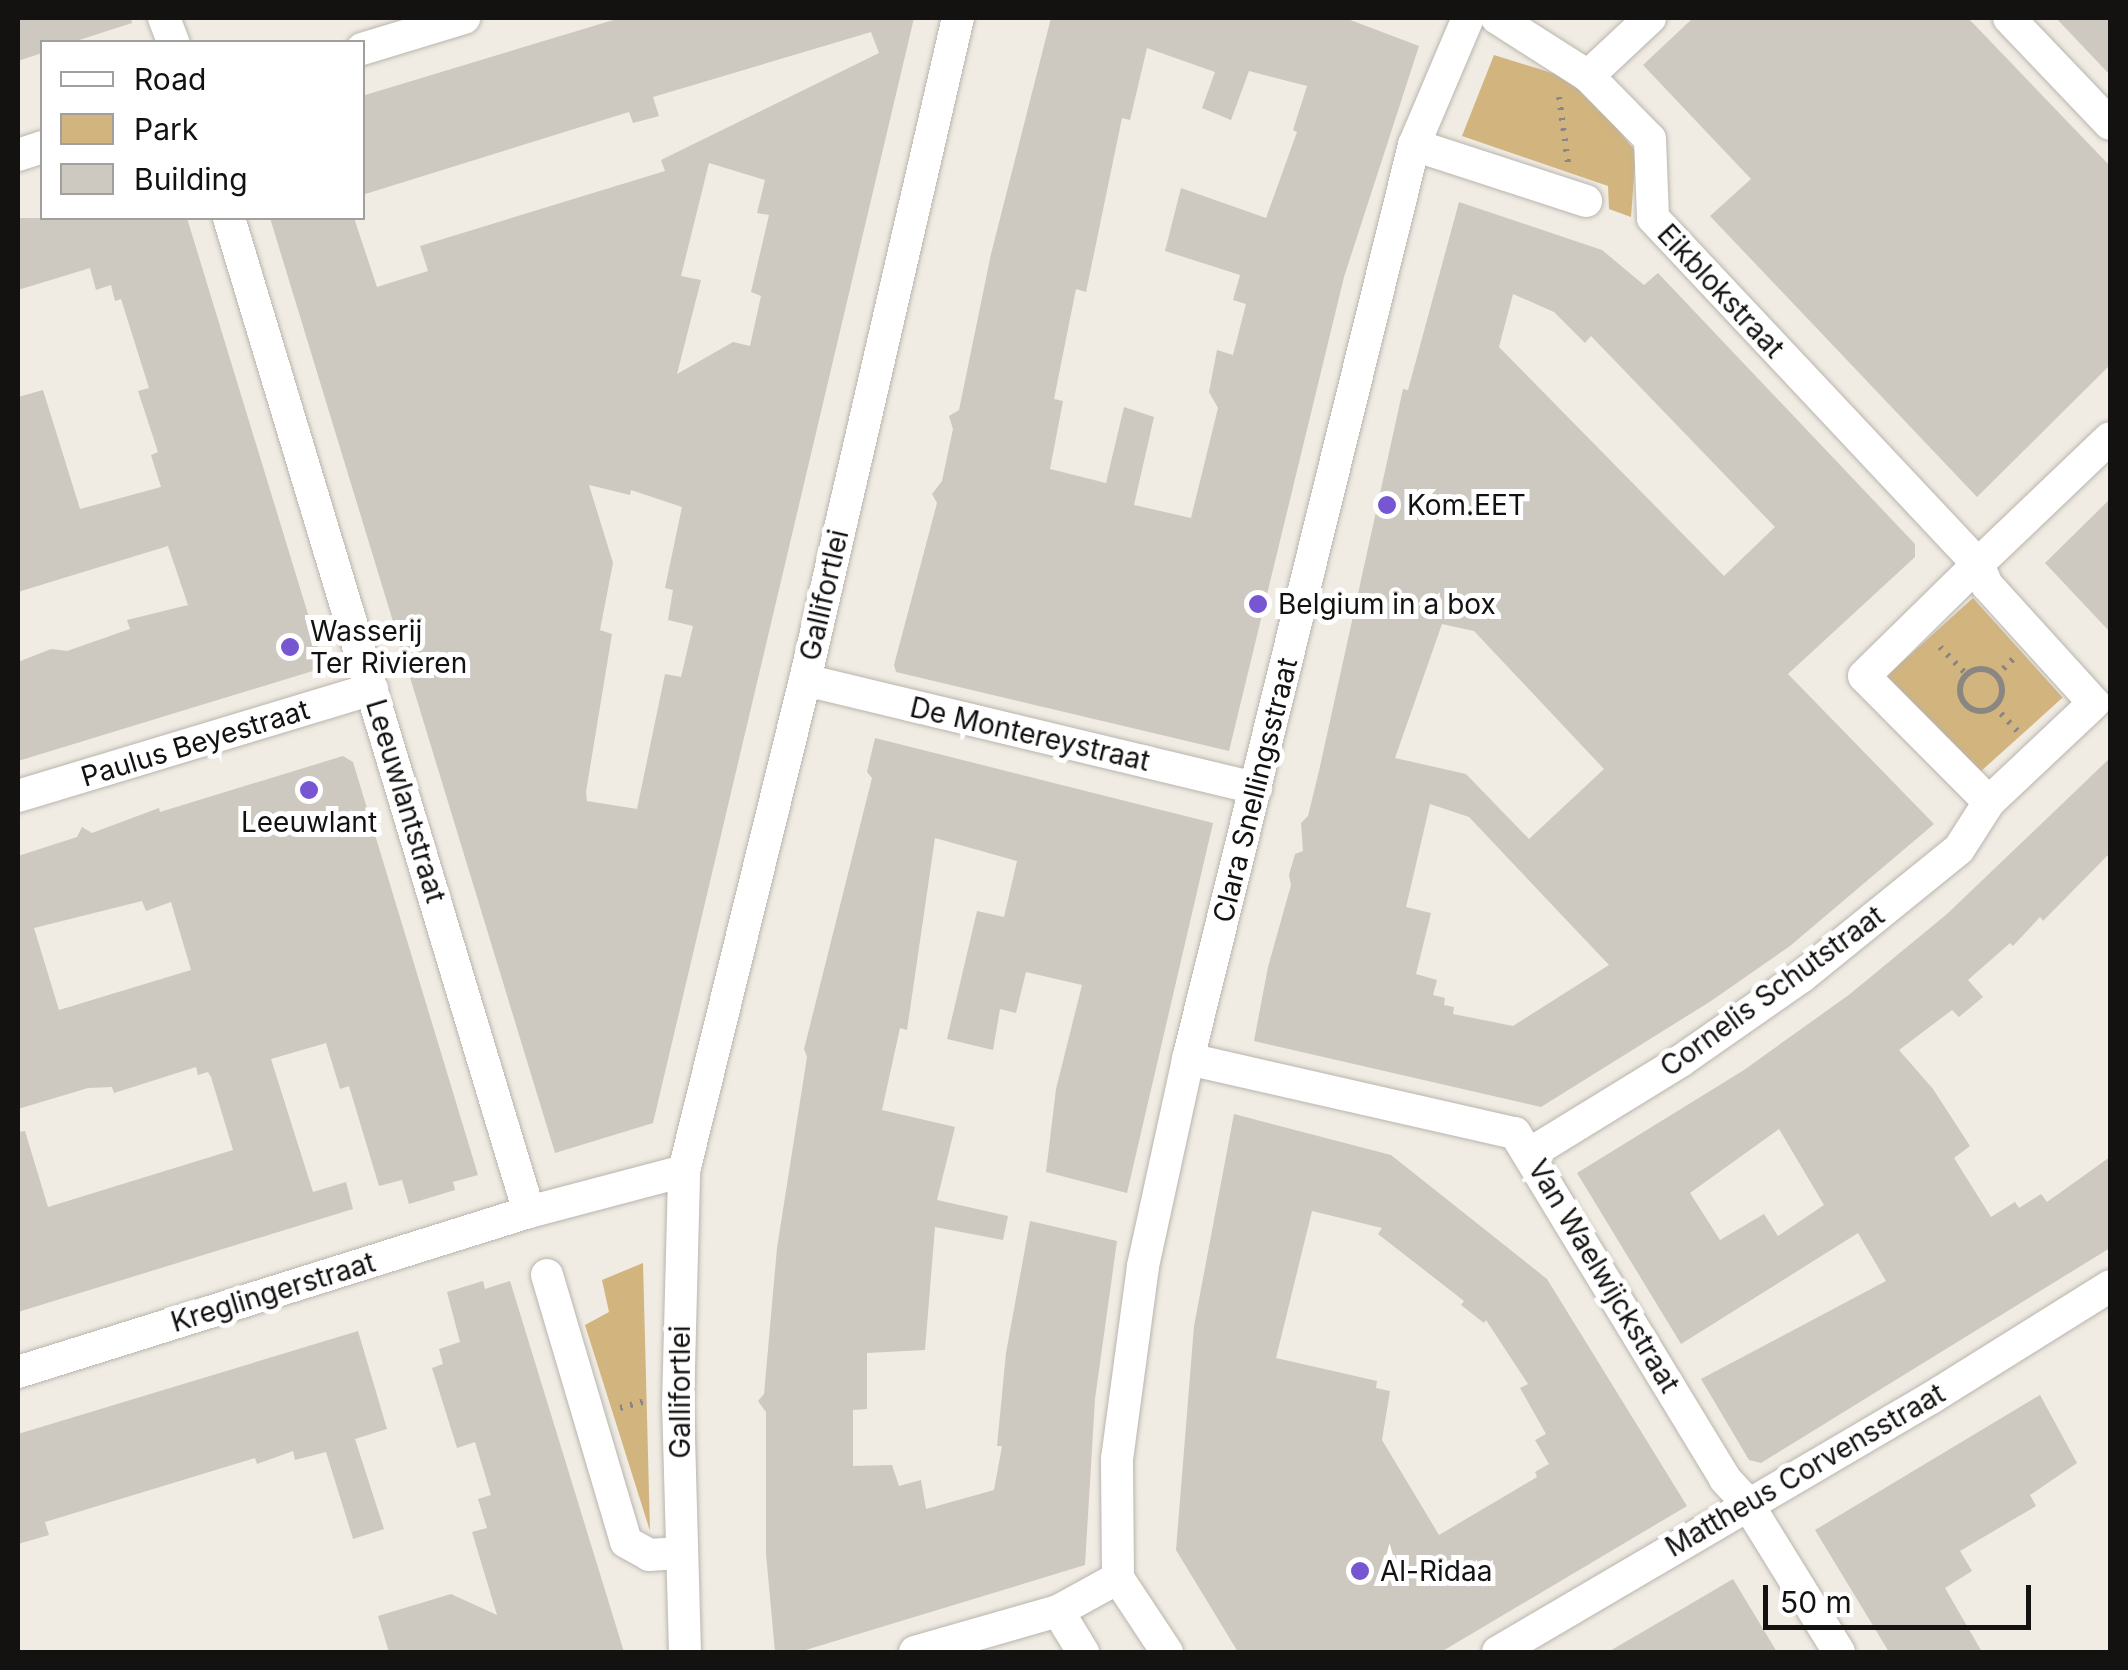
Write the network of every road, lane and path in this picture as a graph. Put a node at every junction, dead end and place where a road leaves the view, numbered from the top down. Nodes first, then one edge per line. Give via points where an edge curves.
1 (464, 18) edge
2 (958, 18) edge
3 (1468, 18) edge
4 (1497, 18) edge
5 (1650, 18) edge
6 (2009, 18) edge
7 (1548, 47) junction
8 (365, 48) edge
9 (1588, 76) junction
10 (2110, 124) edge
11 (1414, 145) junction
12 (1581, 200) joint
13 (230, 220) edge
14 (2110, 438) edge
15 (1978, 564) junction
16 (1954, 640) dead end
17 (2000, 647) dead end
18 (1933, 659) dead end
19 (2024, 673) dead end
20 (1998, 678) joint
21 (805, 680) junction
22 (372, 689) junction
23 (2026, 719) dead end
24 (2001, 743) dead end
25 (1256, 788) junction
26 (18, 796) edge
27 (1989, 802) junction
28 (1188, 1058) junction
29 (1531, 1153) junction
30 (684, 1171) junction
31 (529, 1212) junction
32 (547, 1275) dead end
33 (2110, 1286) edge
34 (18, 1372) edge
35 (678, 1392) junction
36 (590, 1416) junction
37 (1747, 1502) junction
38 (680, 1554) junction
39 (1118, 1578) junction
40 (1058, 1610) junction
41 (685, 1652) edge
42 (914, 1652) edge
43 (1083, 1652) edge
44 (1167, 1652) edge
45 (1498, 1652) edge
46 (1838, 1652) edge

1 - 8 street
2 - 21 street, Gallifortlei
3 - 11 street, Clara Snellingsstraat
4 - 7 street, Eikblokstraat
5 - 9 street
6 - 10 street
7 - 9 street, Eikblokstraat
7 - 12 path
9 - 15 street, Eikblokstraat via 1650,140 1654,218
11 - 12 street
11 - 25 street, Clara Snellingsstraat
13 - 22 street, Leeuwlantstraat
14 - 15 street
15 - 27 street, Cornelis Schutstraat via 1987,585 2094,703
15 - 27 street via 1864,676
16 - 18 path
17 - 19 path
20 - 20 path via 2002,692 1996,705 1978,711 1966,705 1960,693 1966,674 1980,669
21 - 25 street, De Montereystraat
21 - 30 street, Gallifortlei
22 - 26 street, Paulus Beyestraat
22 - 31 street, Leeuwlantstraat
23 - 24 path
25 - 28 street, Clara Snellingsstraat
27 - 29 street, Cornelis Schutstraat via 1959,849 1801,977
28 - 29 street, Van Waelwijckstraat via 1516,1133
28 - 39 street, Clara Snellingsstraat via 1143,1266 1122,1421
29 - 37 street, Van Waelwijckstraat via 1725,1479
30 - 31 street
30 - 35 street, Gallifortlei
31 - 34 street, Kreglingerstraat
32 - 36 street
33 - 37 street, Mattheus Corvensstraat
35 - 36 path
35 - 38 street, Gallifortlei
36 - 38 street via 626,1542 650,1555
37 - 45 street, Mattheus Corvensstraat
37 - 46 street, Van Waelwijckstraat
38 - 41 street, Gallifortlei
39 - 40 street
39 - 44 street
40 - 42 street
40 - 43 street

